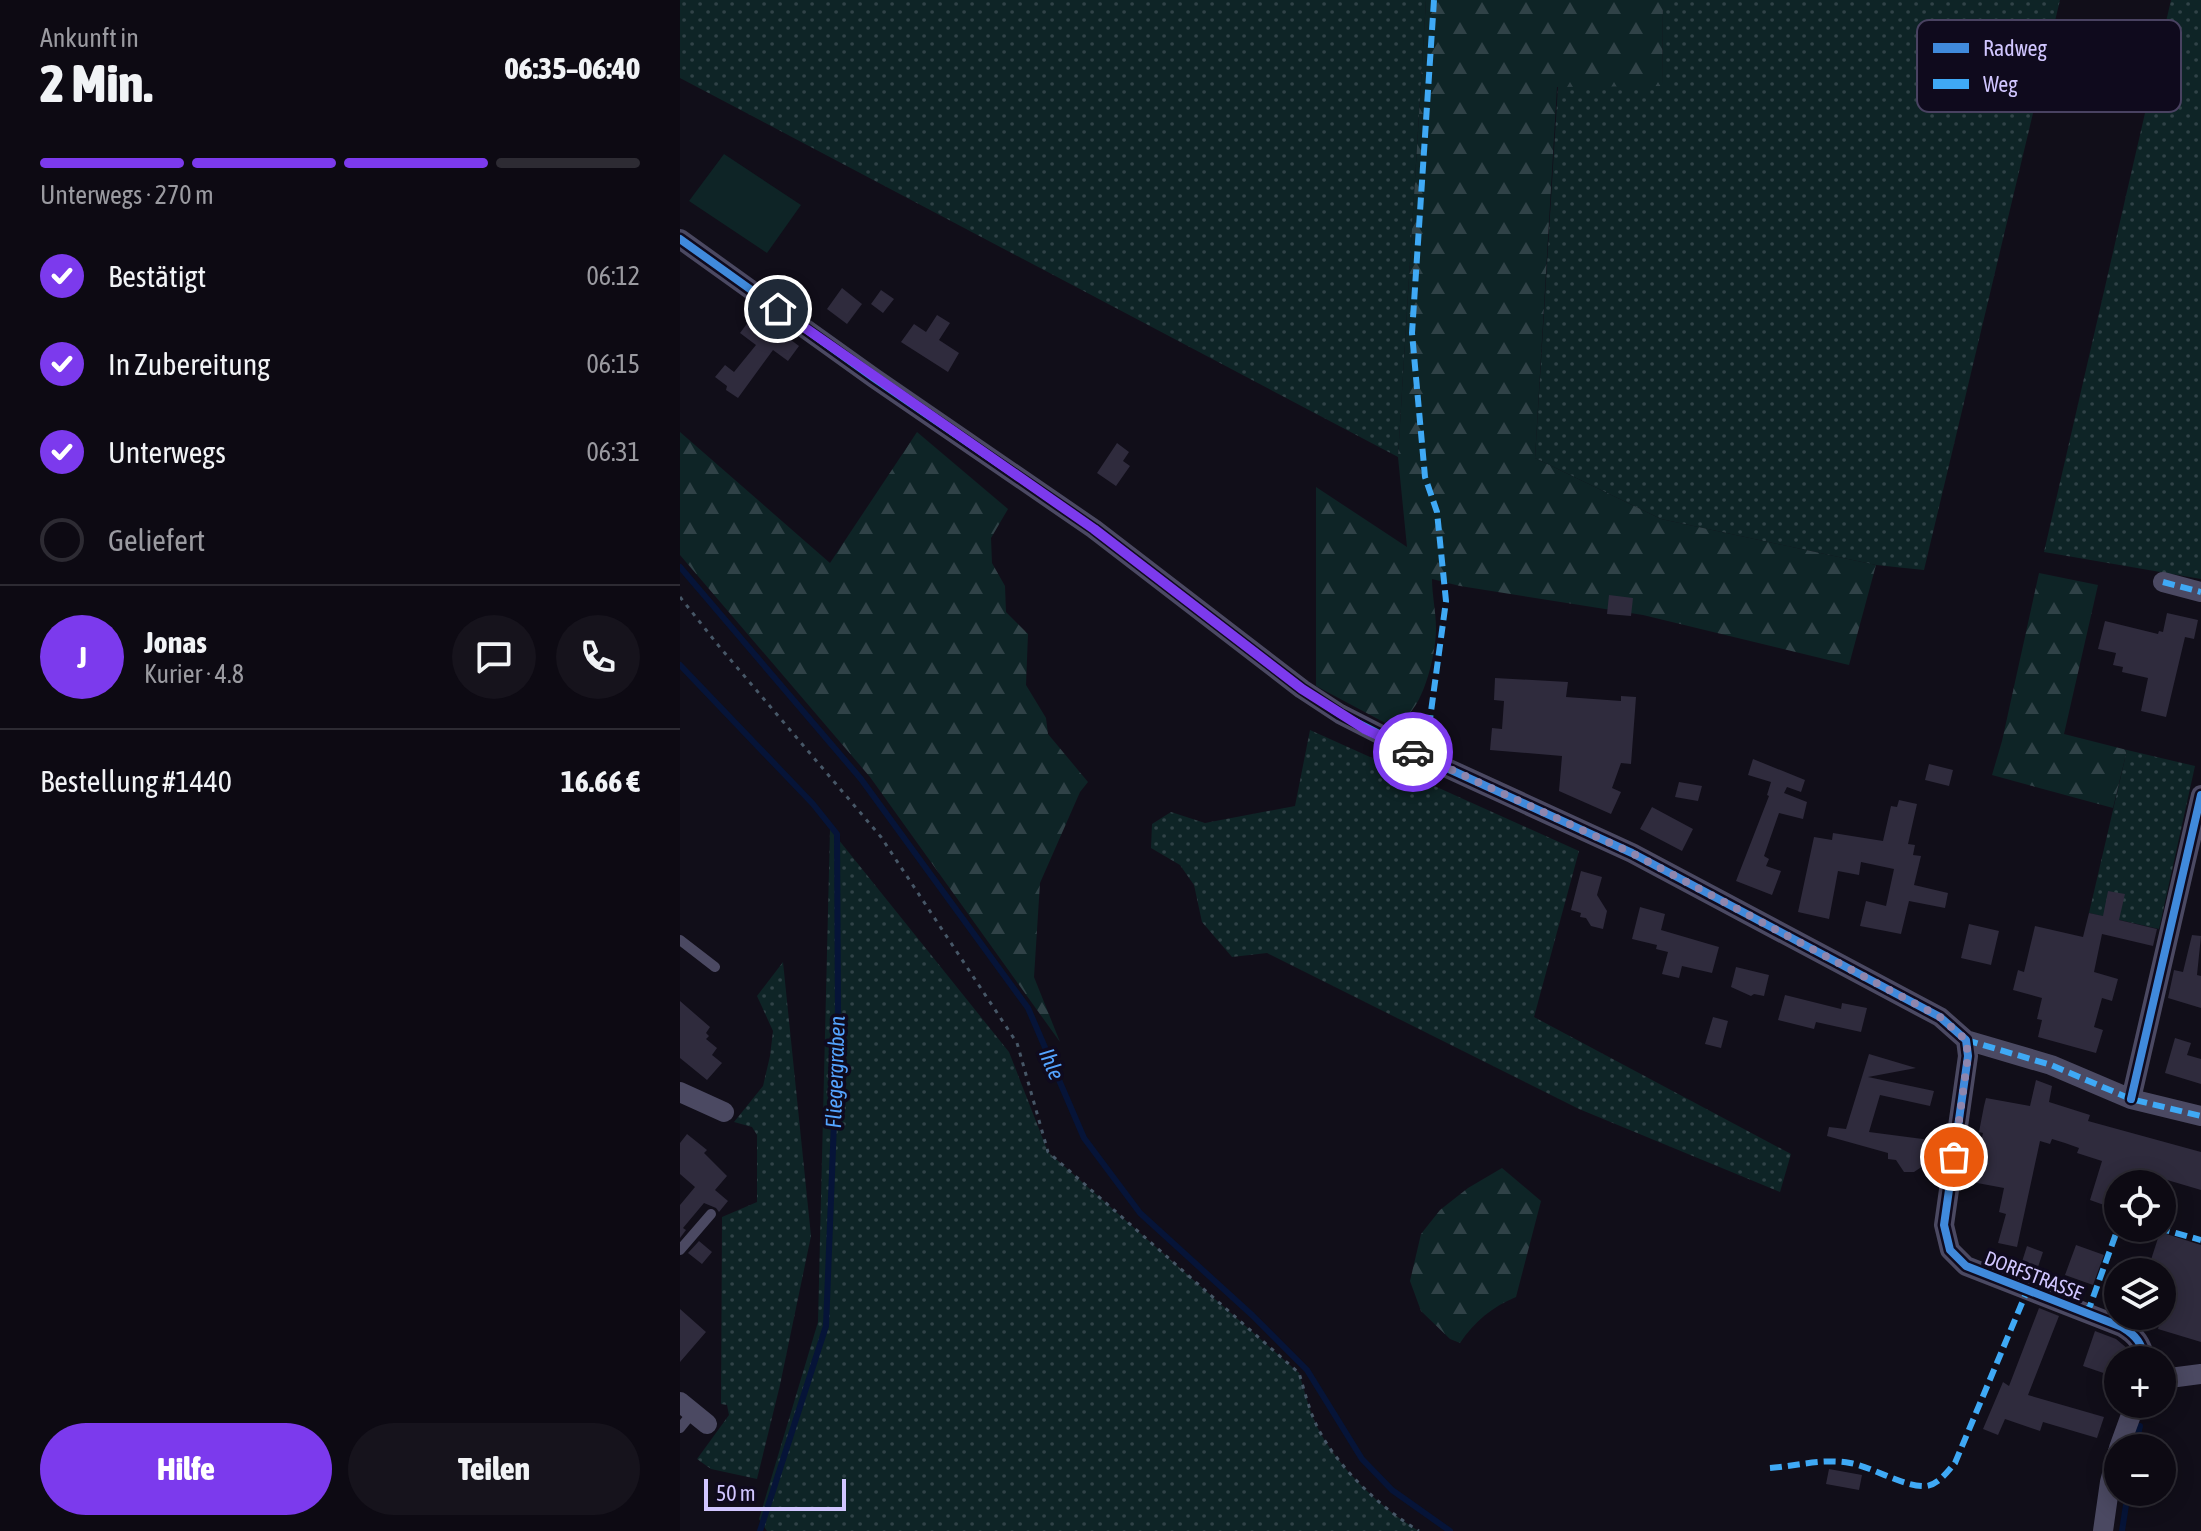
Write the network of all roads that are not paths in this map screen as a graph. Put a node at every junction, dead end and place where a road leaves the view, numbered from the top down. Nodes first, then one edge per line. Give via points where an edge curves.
1 (680, 239) edge
2 (2163, 582) dead end
3 (2201, 592) edge
4 (2201, 795) edge
5 (680, 940) edge
6 (715, 967) dead end
7 (1966, 1040) junction
8 (680, 1092) edge
9 (2131, 1099) junction
10 (724, 1112) dead end
11 (2201, 1116) edge
12 (711, 1214) dead end
13 (680, 1250) edge
14 (2142, 1346) edge
15 (2201, 1374) edge
16 (2176, 1377) edge
17 (2107, 1506) edge
18 (2103, 1531) edge

1 - 7 street via 1094,529 1340,714 1632,853 1940,1017
2 - 3 street
4 - 9 street
5 - 6 lane
7 - 9 street via 2051,1065
7 - 14 street, DORFSTRASSE via 1967,1073 1944,1225 1950,1250 1966,1266 2122,1327
8 - 10 street
9 - 11 street
12 - 13 lane
15 - 16 street
17 - 18 street

